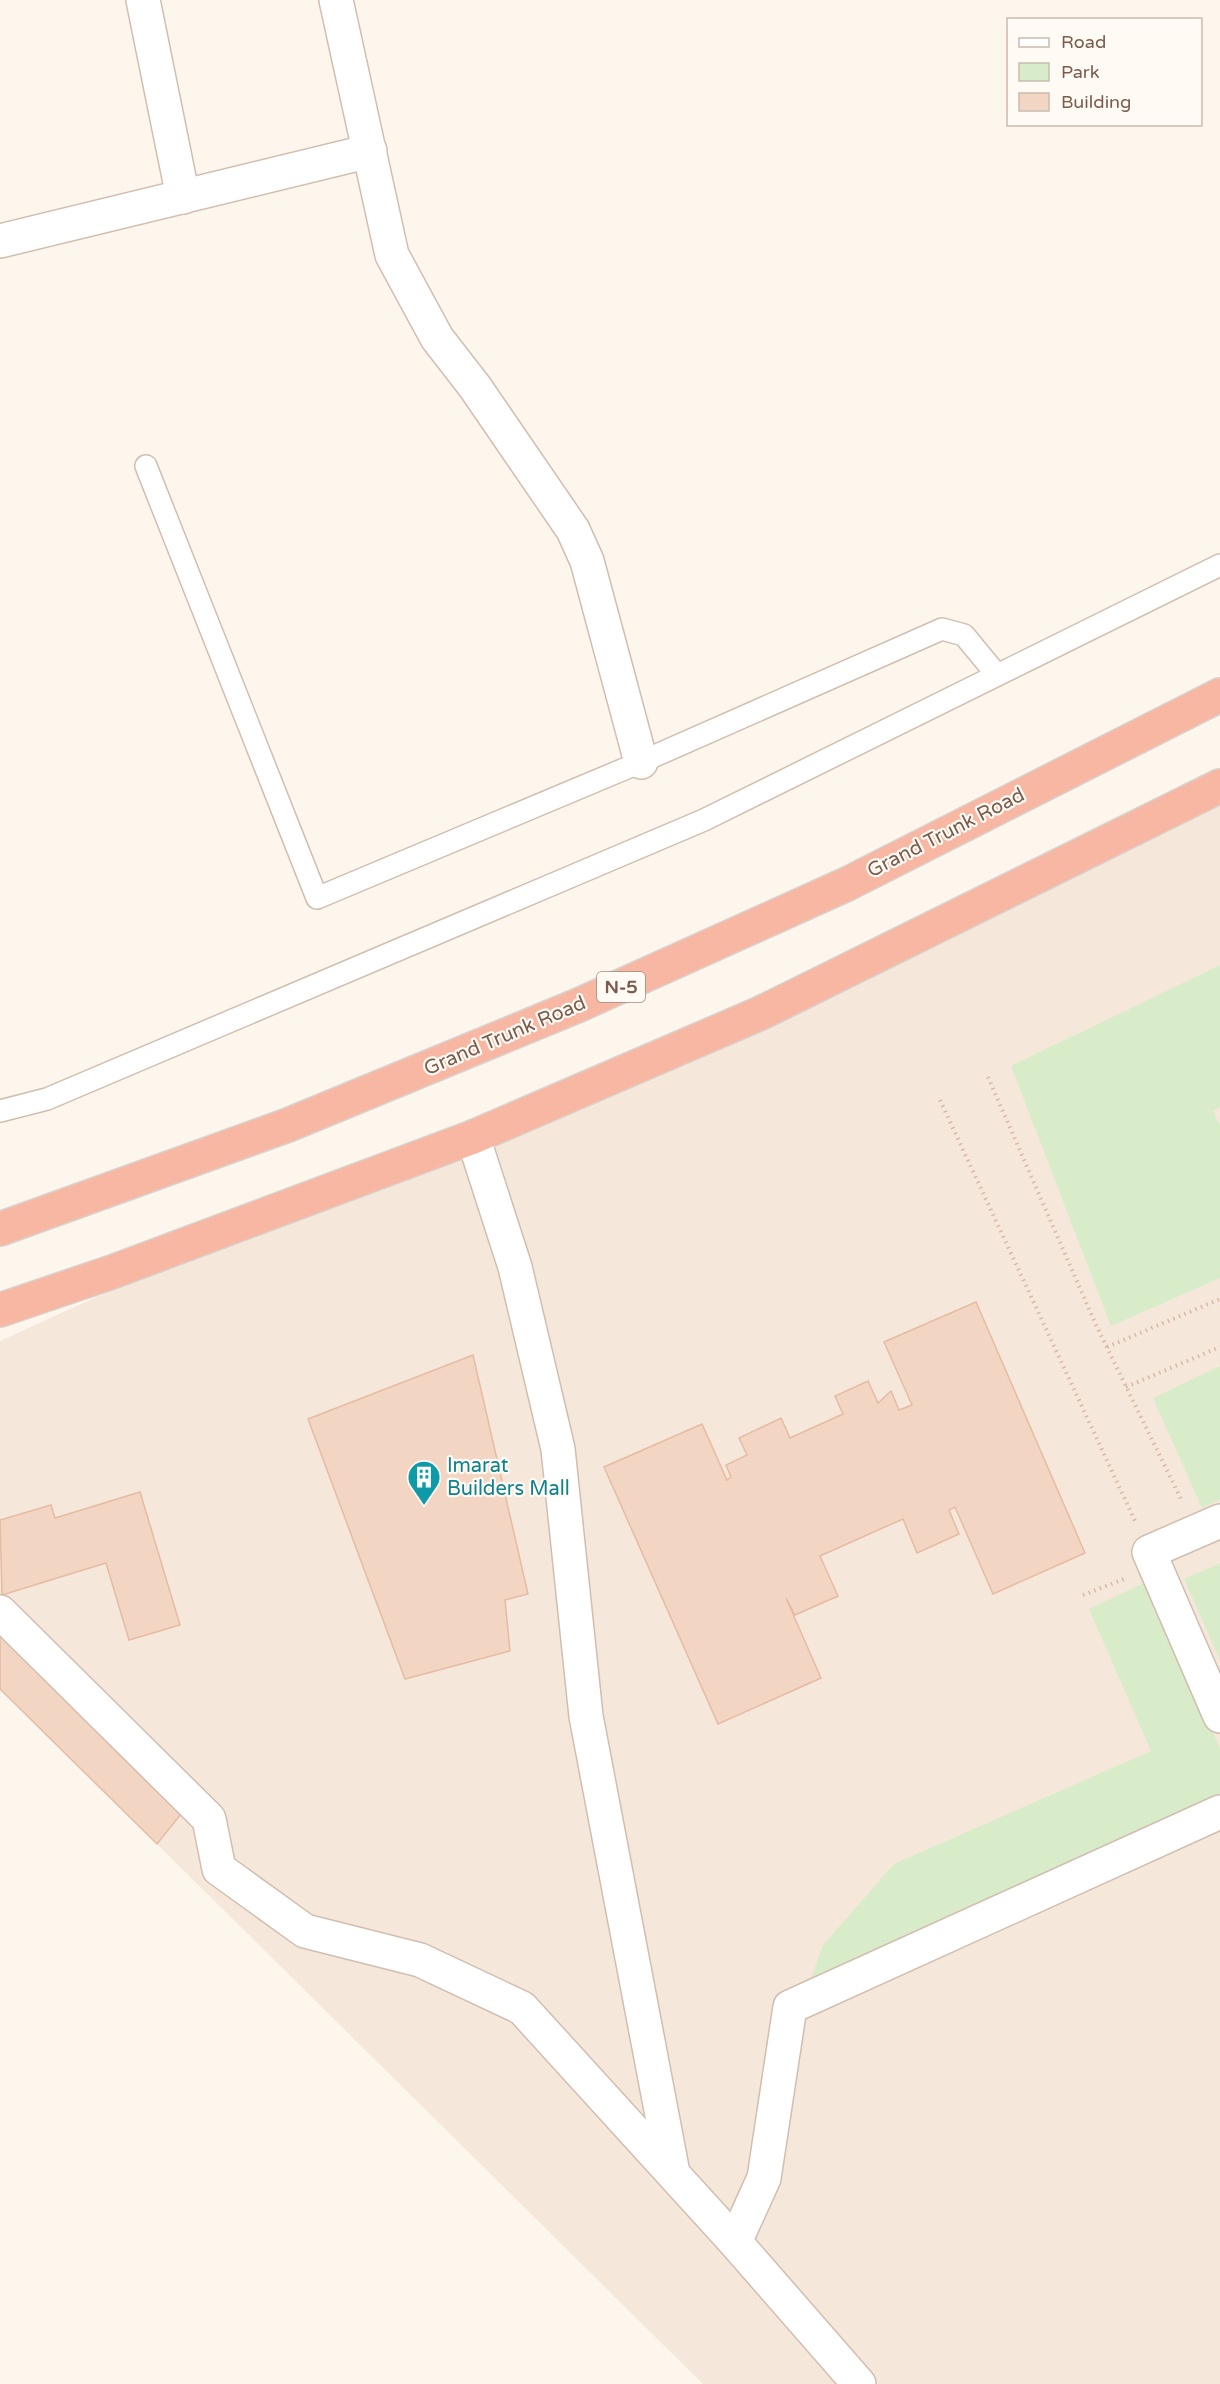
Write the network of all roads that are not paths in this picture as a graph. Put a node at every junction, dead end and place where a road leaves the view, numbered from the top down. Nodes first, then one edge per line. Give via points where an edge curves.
1 (142, 0) edge
2 (336, 0) edge
3 (370, 151) junction
4 (183, 197) junction
5 (0, 241) edge
6 (146, 466) dead end
7 (1220, 565) edge
8 (997, 675) junction
9 (1220, 695) edge
10 (641, 762) junction
11 (1220, 786) edge
12 (0, 1111) edge
13 (473, 1137) junction
14 (0, 1229) edge
15 (0, 1310) edge
16 (1208, 1526) edge
17 (0, 1612) edge
18 (1220, 1716) edge
19 (1220, 1812) edge
20 (673, 2173) junction
21 (735, 2242) junction
22 (859, 2384) edge

1 - 4 street
2 - 3 street
3 - 4 street
3 - 10 street via 392,255 437,338 573,530 586,561
4 - 5 street
6 - 10 lane via 317,898
7 - 8 lane
8 - 10 lane via 964,635 942,629
8 - 12 lane via 704,820 47,1099
9 - 14 highway, Grand Trunk Road / N-5 via 847,884 579,1005 288,1125
11 - 13 highway via 761,1013
13 - 15 highway
13 - 20 street via 514,1268 558,1449 586,1716
16 - 18 street via 1152,1559
17 - 20 street via 209,1819 219,1869 305,1931 420,1960 522,2008
19 - 21 street via 790,2007 764,2178
20 - 21 street
21 - 22 street

